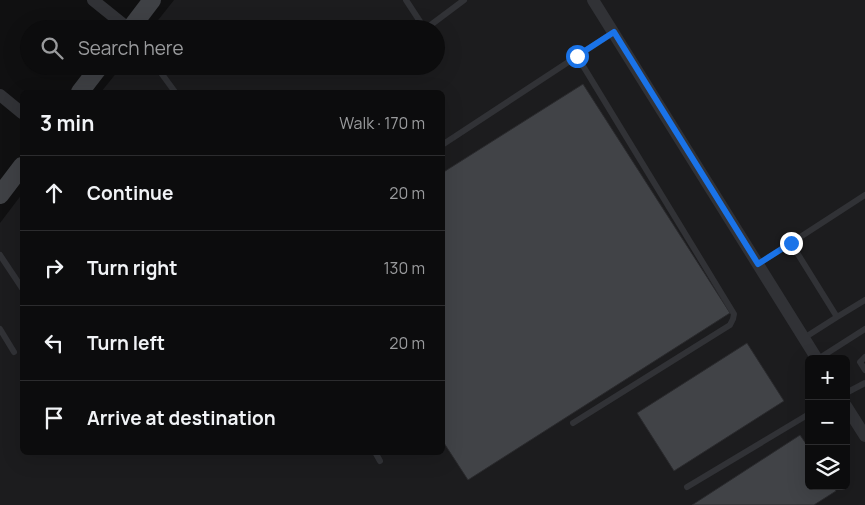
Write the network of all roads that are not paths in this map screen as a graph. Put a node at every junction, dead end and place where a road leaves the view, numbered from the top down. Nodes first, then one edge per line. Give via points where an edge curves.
1 (93, 0) edge
2 (152, 0) edge
3 (406, 0) edge
4 (464, 0) edge
5 (593, 0) edge
6 (118, 20) edge
7 (136, 20) edge
8 (420, 20) edge
9 (437, 20) edge
10 (614, 32) junction
11 (577, 56) junction
12 (93, 75) edge
13 (163, 75) edge
14 (82, 90) edge
15 (174, 90) edge
16 (0, 95) edge
17 (20, 111) edge
18 (445, 143) edge
19 (20, 169) edge
20 (0, 195) edge
21 (865, 195) edge
22 (791, 243) junction
23 (0, 255) edge
24 (758, 264) junction
25 (20, 285) edge
26 (865, 300) edge
27 (837, 317) junction
28 (0, 329) edge
29 (865, 329) edge
30 (804, 338) junction
31 (14, 352) dead end
32 (815, 355) edge
33 (823, 355) edge
34 (865, 357) edge
35 (865, 370) edge
36 (865, 383) edge
37 (850, 391) edge
38 (850, 412) edge
39 (805, 416) edge
40 (573, 423) dead end
41 (865, 436) edge
42 (376, 455) edge
43 (380, 461) dead end
44 (687, 487) dead end

1 - 6 street
2 - 7 main road
3 - 8 lane
4 - 9 lane
5 - 10 street
10 - 11 lane
10 - 24 street
11 - 18 lane
11 - 40 lane via 734,314 730,325
12 - 14 main road
13 - 15 lane
16 - 17 street
19 - 20 main road
21 - 22 lane
22 - 24 lane
22 - 27 lane
23 - 25 lane
24 - 30 street
26 - 27 lane
27 - 30 lane
28 - 31 lane
29 - 33 lane
30 - 32 street
34 - 35 lane via 860,362
36 - 37 lane
38 - 41 street
39 - 44 lane
42 - 43 lane

